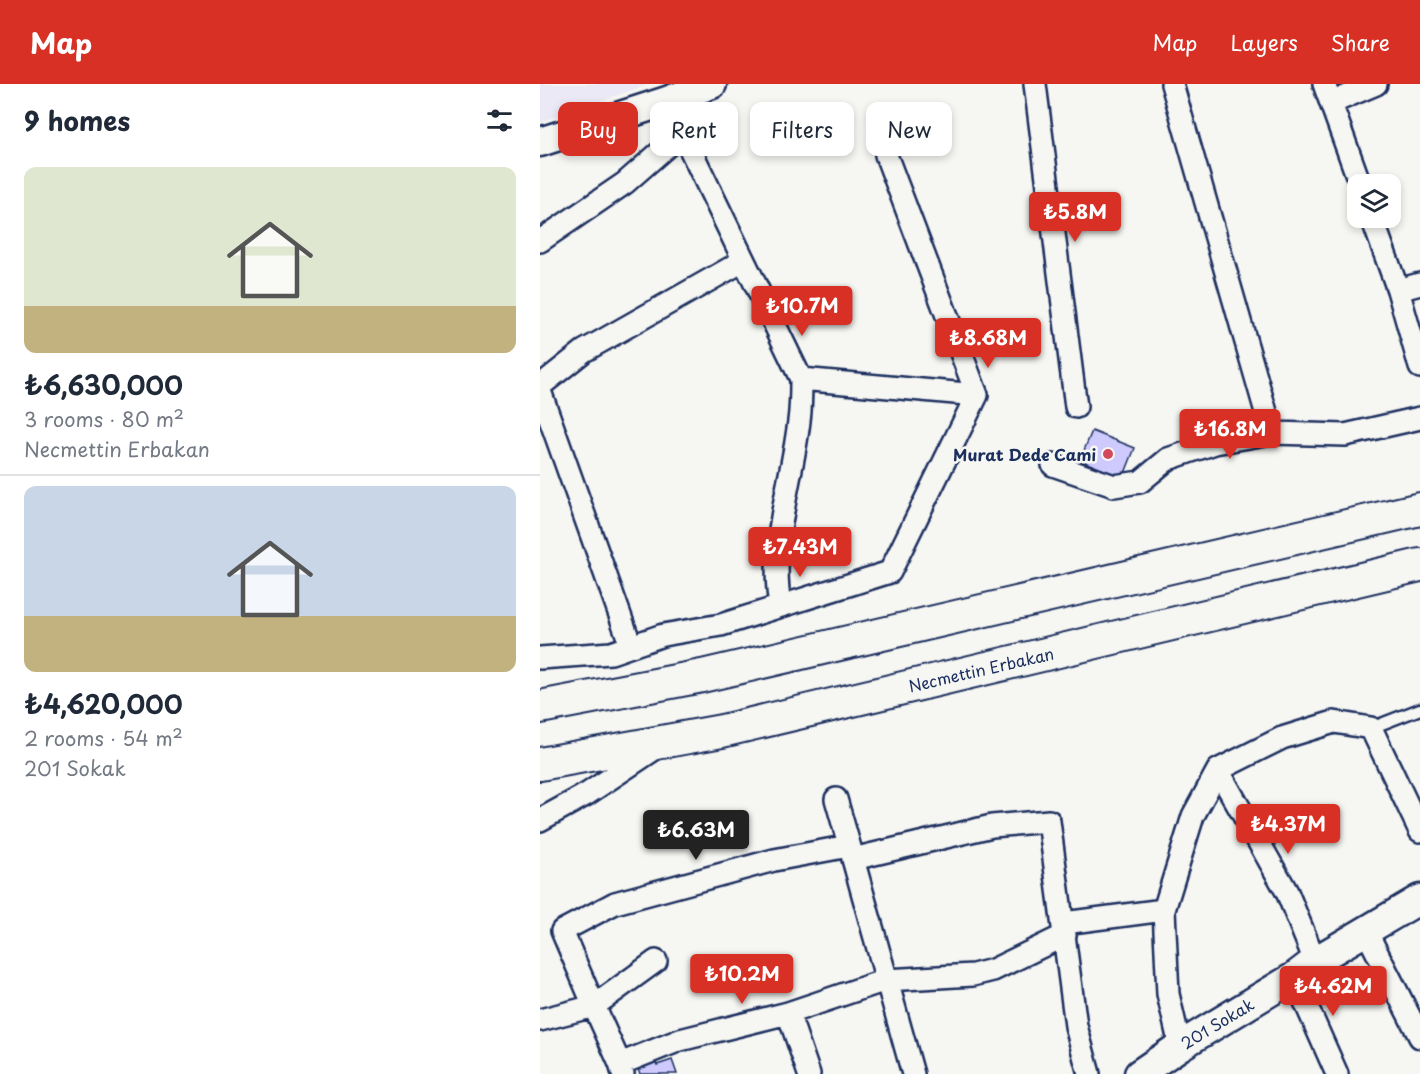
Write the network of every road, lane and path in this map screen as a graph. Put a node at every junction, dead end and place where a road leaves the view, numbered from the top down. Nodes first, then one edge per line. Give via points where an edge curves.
1 (712, 84) edge
2 (1035, 84) edge
3 (1172, 84) edge
4 (1376, 84) edge
5 (1328, 94) edge
6 (667, 101) joint
7 (540, 142) edge
8 (656, 156) edge
9 (693, 156) edge
10 (886, 156) edge
11 (1356, 174) edge
12 (1376, 228) edge
13 (540, 241) edge
14 (743, 261) junction
15 (1420, 284) edge
16 (1398, 290) junction
17 (1420, 367) edge
18 (801, 379) junction
19 (540, 386) edge
20 (540, 391) edge
21 (977, 395) junction
22 (1076, 407) dead end
23 (1420, 418) edge
24 (1272, 434) junction
25 (1053, 465) dead end
26 (1420, 509) edge
27 (1420, 565) edge
28 (1420, 572) edge
29 (1361, 579) junction
30 (780, 605) junction
31 (631, 646) junction
32 (540, 658) edge
33 (540, 707) edge
34 (1420, 708) edge
35 (1371, 728) junction
36 (665, 741) junction
37 (540, 764) edge
38 (1218, 770) junction
39 (836, 799) dead end
40 (540, 820) edge
41 (1420, 831) edge
42 (851, 852) junction
43 (1420, 899) edge
44 (1164, 910) junction
45 (1065, 929) junction
46 (1366, 931) junction
47 (656, 961) dead end
48 (1304, 969) junction
49 (886, 980) junction
50 (594, 1006) junction
51 (788, 1013) junction
52 (540, 1020) edge
53 (1420, 1037) edge
54 (1180, 1046) junction
55 (621, 1069) edge
56 (809, 1074) edge
57 (913, 1074) edge
58 (1089, 1074) edge
59 (1138, 1074) edge
60 (1337, 1074) edge

1 - 6 street
2 - 22 street
3 - 24 street
4 - 5 street
5 - 11 street
6 - 7 street
8 - 13 street via 625,183
9 - 14 street
10 - 21 street
12 - 16 street
14 - 18 street
14 - 19 street via 584,351
15 - 16 street
16 - 17 street
18 - 21 street
18 - 30 street via 799,421 781,515 776,582
20 - 31 street
21 - 30 street via 890,572
23 - 24 street via 1345,435
24 - 25 street via 1215,443 1168,459 1140,482 1114,486
26 - 33 main road via 702,676
27 - 29 main road, Necmettin Erbakan
28 - 29 street
29 - 36 main road, Necmettin Erbakan via 722,731
30 - 31 street via 721,625
31 - 32 street via 611,653
34 - 35 lane
35 - 38 street via 1334,722 1282,738
35 - 41 street
36 - 37 main road, Necmettin Erbakan
36 - 40 street via 588,794
38 - 44 street via 1193,816
38 - 48 street via 1287,892
39 - 42 street
42 - 45 street via 992,826 1049,821
42 - 49 street
42 - 50 street via 774,860 615,903 562,931
43 - 46 street, 201 Sokak
44 - 45 street
44 - 54 street via 1168,994
45 - 49 street via 993,970 973,975
45 - 58 street via 1077,1026
46 - 48 street, 201 Sokak
46 - 53 street
47 - 50 street
48 - 54 street, 201 Sokak
48 - 60 street
49 - 51 street
49 - 57 street
50 - 52 street
50 - 55 street
51 - 55 street via 680,1040
51 - 56 street
54 - 59 street, 201 Sokak

